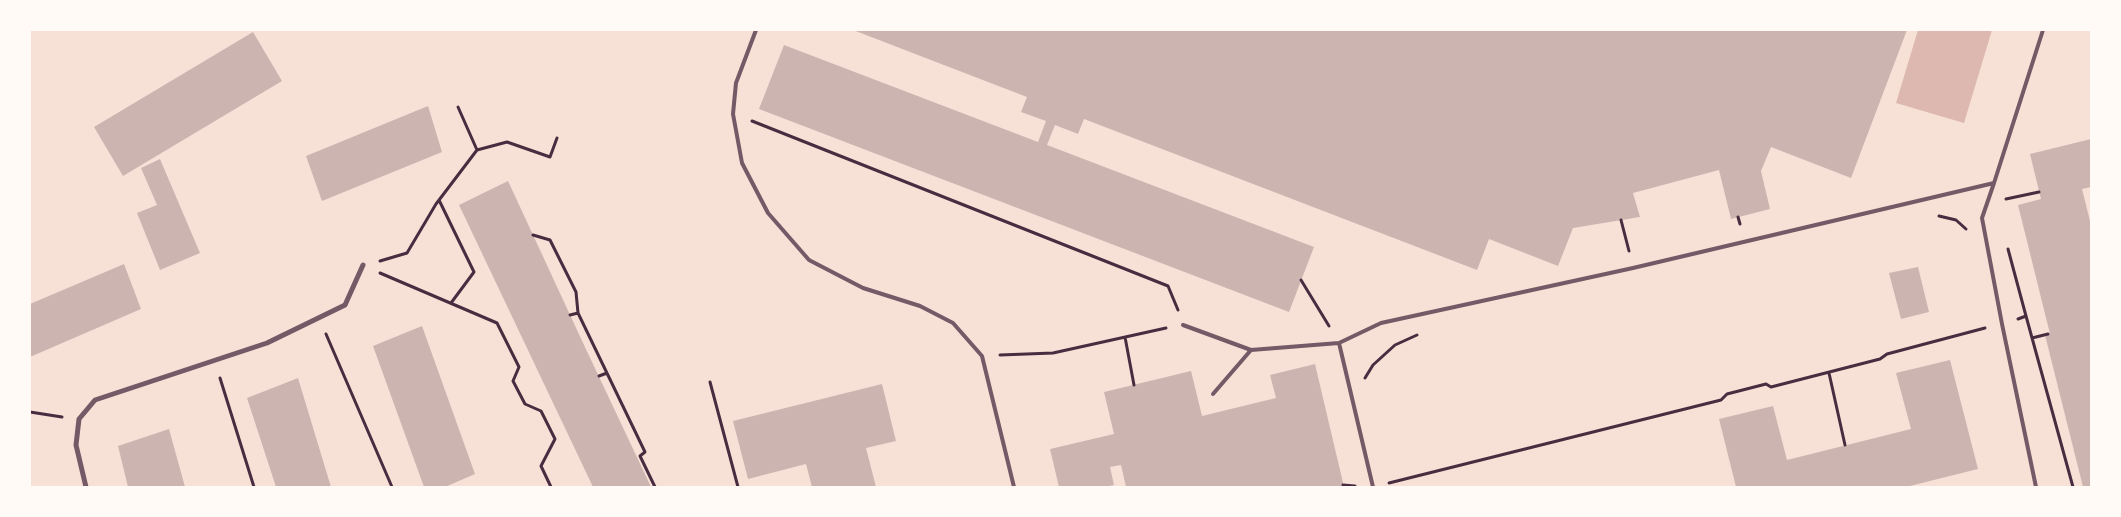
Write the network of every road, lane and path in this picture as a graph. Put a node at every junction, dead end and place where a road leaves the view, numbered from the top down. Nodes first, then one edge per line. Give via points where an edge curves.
1 (756, 30) edge
2 (2042, 30) edge
3 (458, 106) dead end
4 (734, 114) junction
5 (557, 138) dead end
6 (477, 150) junction
7 (1994, 183) junction
8 (439, 200) junction
9 (1938, 216) dead end
10 (1968, 231) dead end
11 (533, 236) dead end
12 (2006, 239) dead end
13 (363, 265) junction
14 (451, 303) junction
15 (578, 313) junction
16 (570, 315) dead end
17 (2026, 316) junction
18 (319, 317) junction
19 (1183, 324) junction
20 (2002, 324) junction
21 (1420, 334) dead end
22 (2048, 334) dead end
23 (1125, 337) junction
24 (2032, 338) junction
25 (1339, 343) junction
26 (1251, 350) junction
27 (982, 356) junction
28 (215, 360) junction
29 (1829, 372) junction
30 (607, 373) junction
31 (599, 376) dead end
32 (710, 382) dead end
33 (1362, 382) dead end
34 (1134, 385) dead end
35 (1213, 394) dead end
36 (30, 412) edge
37 (79, 419) junction
38 (1846, 446) dead end
39 (1381, 485) dead end
40 (86, 487) edge
41 (254, 487) edge
42 (392, 487) edge
43 (551, 487) edge
44 (655, 487) edge
45 (738, 487) edge
46 (1014, 487) edge
47 (1373, 487) edge
48 (2036, 487) edge
49 (2073, 487) edge

1 - 4 lane via 736,83
2 - 7 lane
3 - 6 path
4 - 19 path via 1168,286
4 - 27 lane via 742,163 768,212 809,260 863,288 920,306 953,323
5 - 6 path via 550,157 507,142
6 - 8 path
7 - 20 lane via 1982,218
7 - 25 lane via 1381,323
8 - 13 path via 407,253
8 - 14 path via 474,272
9 - 10 path via 1956,220
11 - 15 path via 550,240 576,292
12 - 17 path
13 - 14 path
13 - 18 street via 345,305
14 - 43 path via 497,323 519,367 513,381 524,404 541,411 555,439 541,466
15 - 16 path
15 - 30 path
17 - 20 path
17 - 24 path
18 - 28 street via 267,343
18 - 42 path
19 - 23 path
19 - 26 lane
20 - 29 path
20 - 48 lane
21 - 33 path via 1395,345 1373,365
22 - 24 path
23 - 27 path via 1053,353
23 - 34 path
24 - 49 path
25 - 26 lane
25 - 47 lane
26 - 35 lane
27 - 46 lane
28 - 37 street via 95,400
28 - 41 path
29 - 38 path
29 - 39 path via 1771,387 1766,384 1727,394 1721,400
30 - 31 path
30 - 44 path via 645,452 640,456
32 - 45 path
36 - 37 path
37 - 40 street via 76,445

